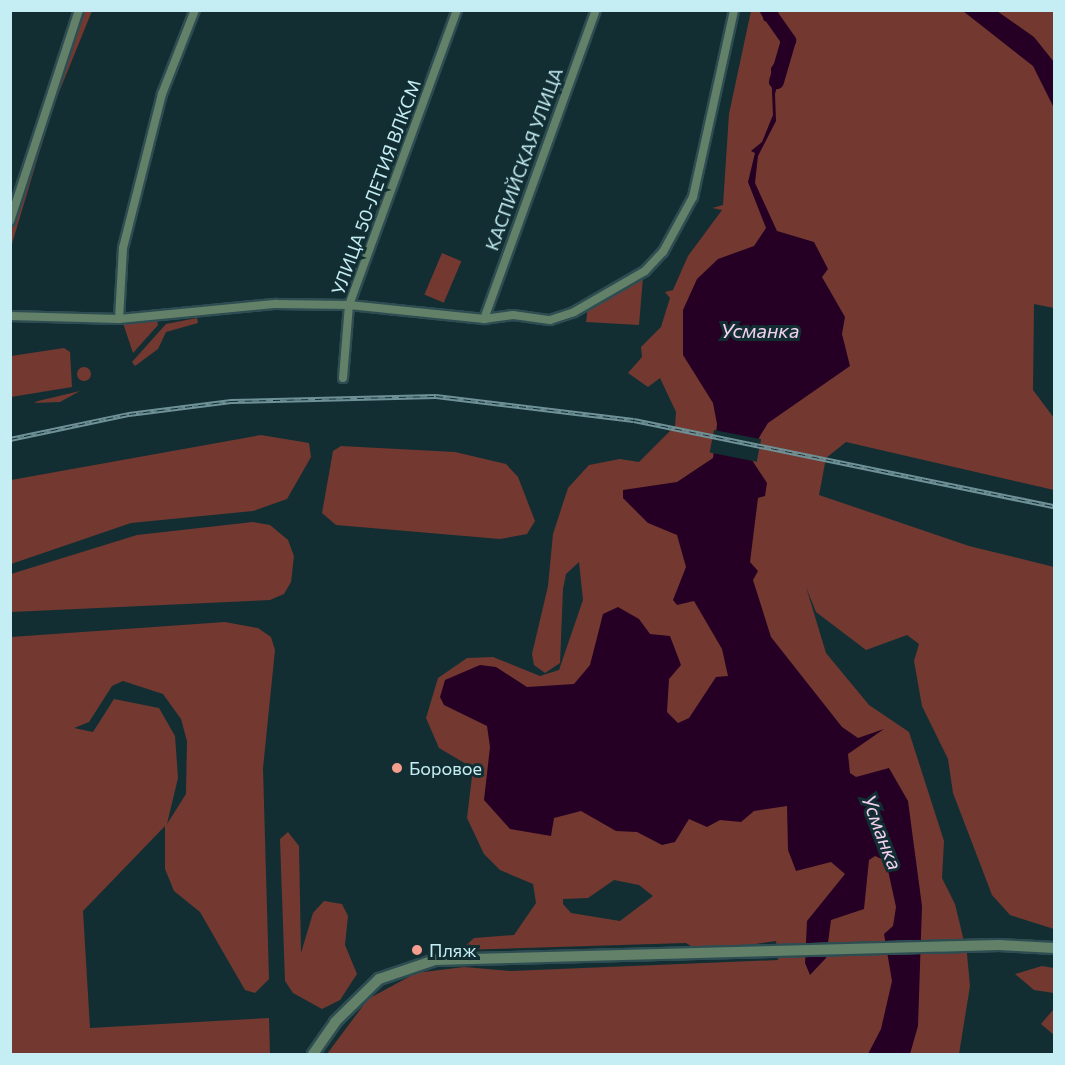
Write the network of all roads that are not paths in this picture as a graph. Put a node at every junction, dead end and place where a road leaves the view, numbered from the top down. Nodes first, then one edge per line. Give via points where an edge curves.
1 (79, 10) edge
2 (195, 10) edge
3 (457, 10) edge
4 (596, 10) edge
5 (734, 10) edge
6 (10, 221) edge
7 (349, 305) junction
8 (10, 316) edge
9 (119, 319) junction
10 (484, 319) junction
11 (343, 378) dead end
12 (1054, 948) edge
13 (313, 1054) edge

1 - 6 street
2 - 9 street via 162,94 123,248
3 - 7 street, УЛИЦА 50-ЛЕТИЯ ВЛКСМ
4 - 10 street, КАСПИЙСКАЯ УЛИЦА
5 - 10 street via 693,197 663,252 645,271 574,312 550,320 513,315
7 - 9 street via 264,305
7 - 10 street
7 - 11 street, УЛИЦА 50-ЛЕТИЯ ВЛКСМ
8 - 9 street
12 - 13 street via 953,946 435,960 405,967 361,994

